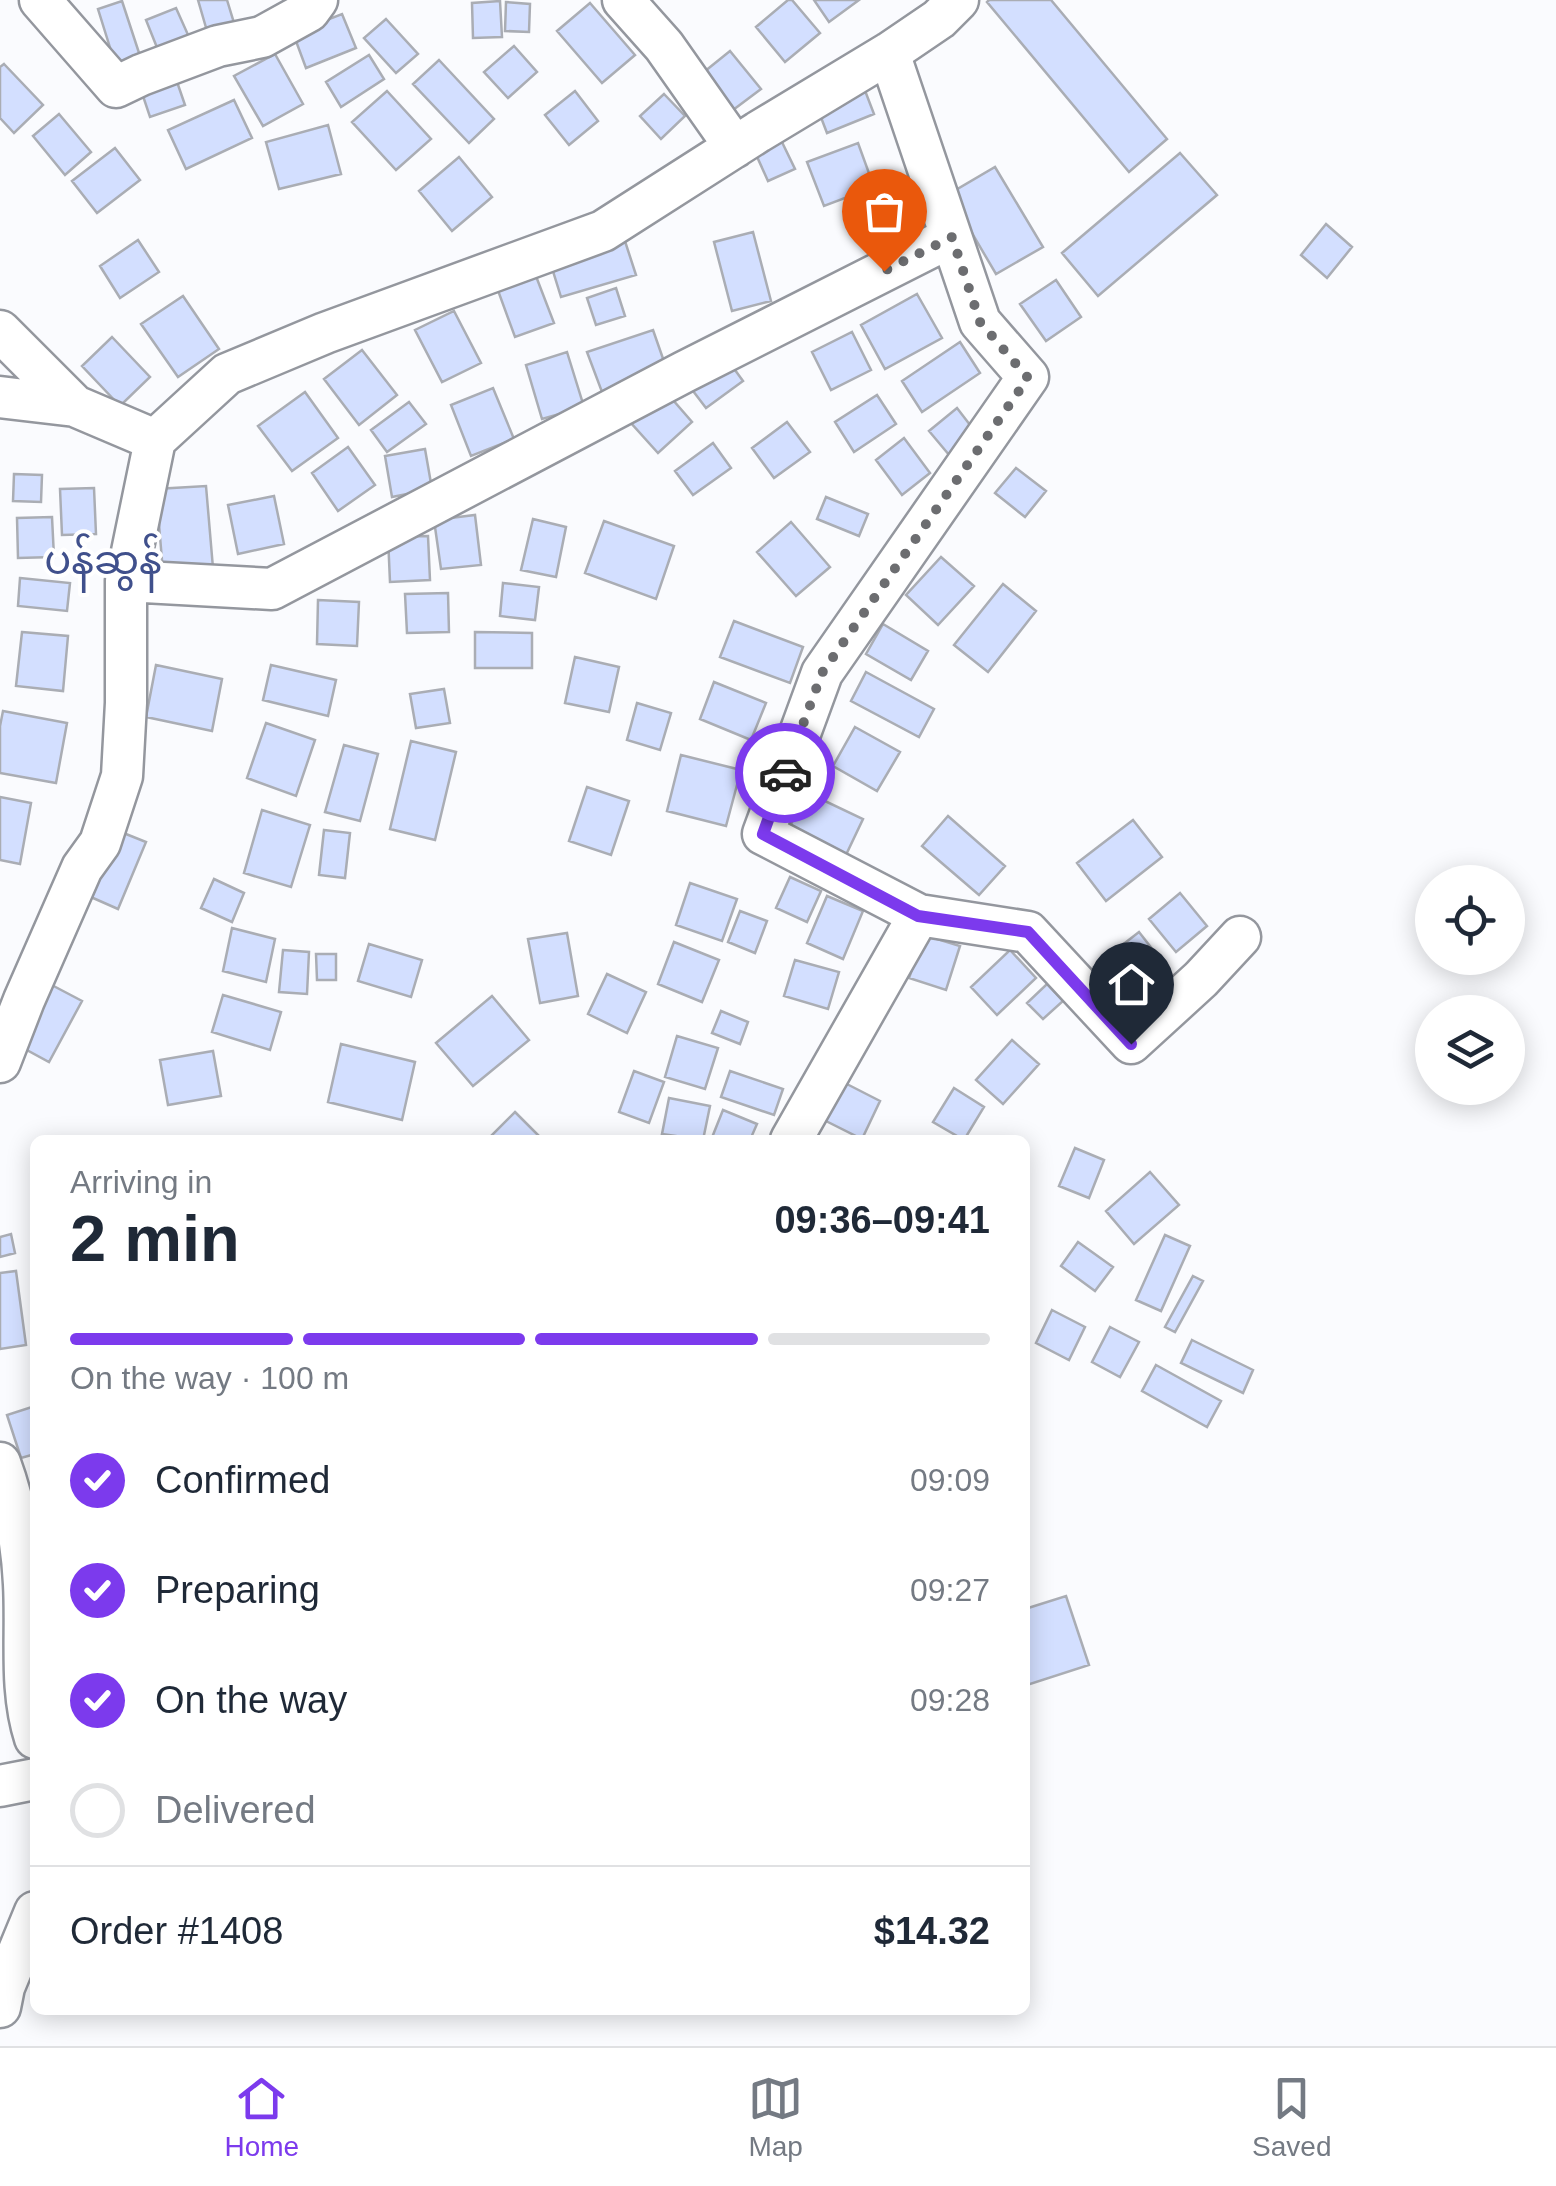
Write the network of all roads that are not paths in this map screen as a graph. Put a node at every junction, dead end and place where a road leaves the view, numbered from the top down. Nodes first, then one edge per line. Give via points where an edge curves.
1 (40, 0) edge
2 (316, 0) edge
3 (624, 0) edge
4 (958, 0) edge
5 (889, 53) junction
6 (735, 147) junction
7 (952, 237) junction
8 (0, 331) edge
9 (0, 396) edge
10 (75, 406) junction
11 (155, 440) junction
12 (126, 581) junction
13 (918, 916) junction
14 (1240, 938) dead end
15 (0, 1062) edge
16 (794, 1135) edge
17 (0, 1463) edge
18 (30, 1722) edge
19 (30, 1779) edge
20 (0, 1786) edge
21 (30, 1924) edge
22 (0, 2007) edge

1 - 2 street via 116,87 218,46 262,38
3 - 6 street
4 - 5 street
5 - 6 street
5 - 7 street
6 - 11 street via 603,231 227,374
7 - 12 street via 272,589
7 - 13 street via 980,322 1028,378 822,673 763,834
8 - 10 street
9 - 10 street
10 - 11 street
11 - 12 street
12 - 15 street via 122,776 100,842 82,868
13 - 14 street via 1028,932 1131,1044
13 - 16 street
17 - 18 street via 11,1491 24,1580
19 - 20 street
21 - 22 street

